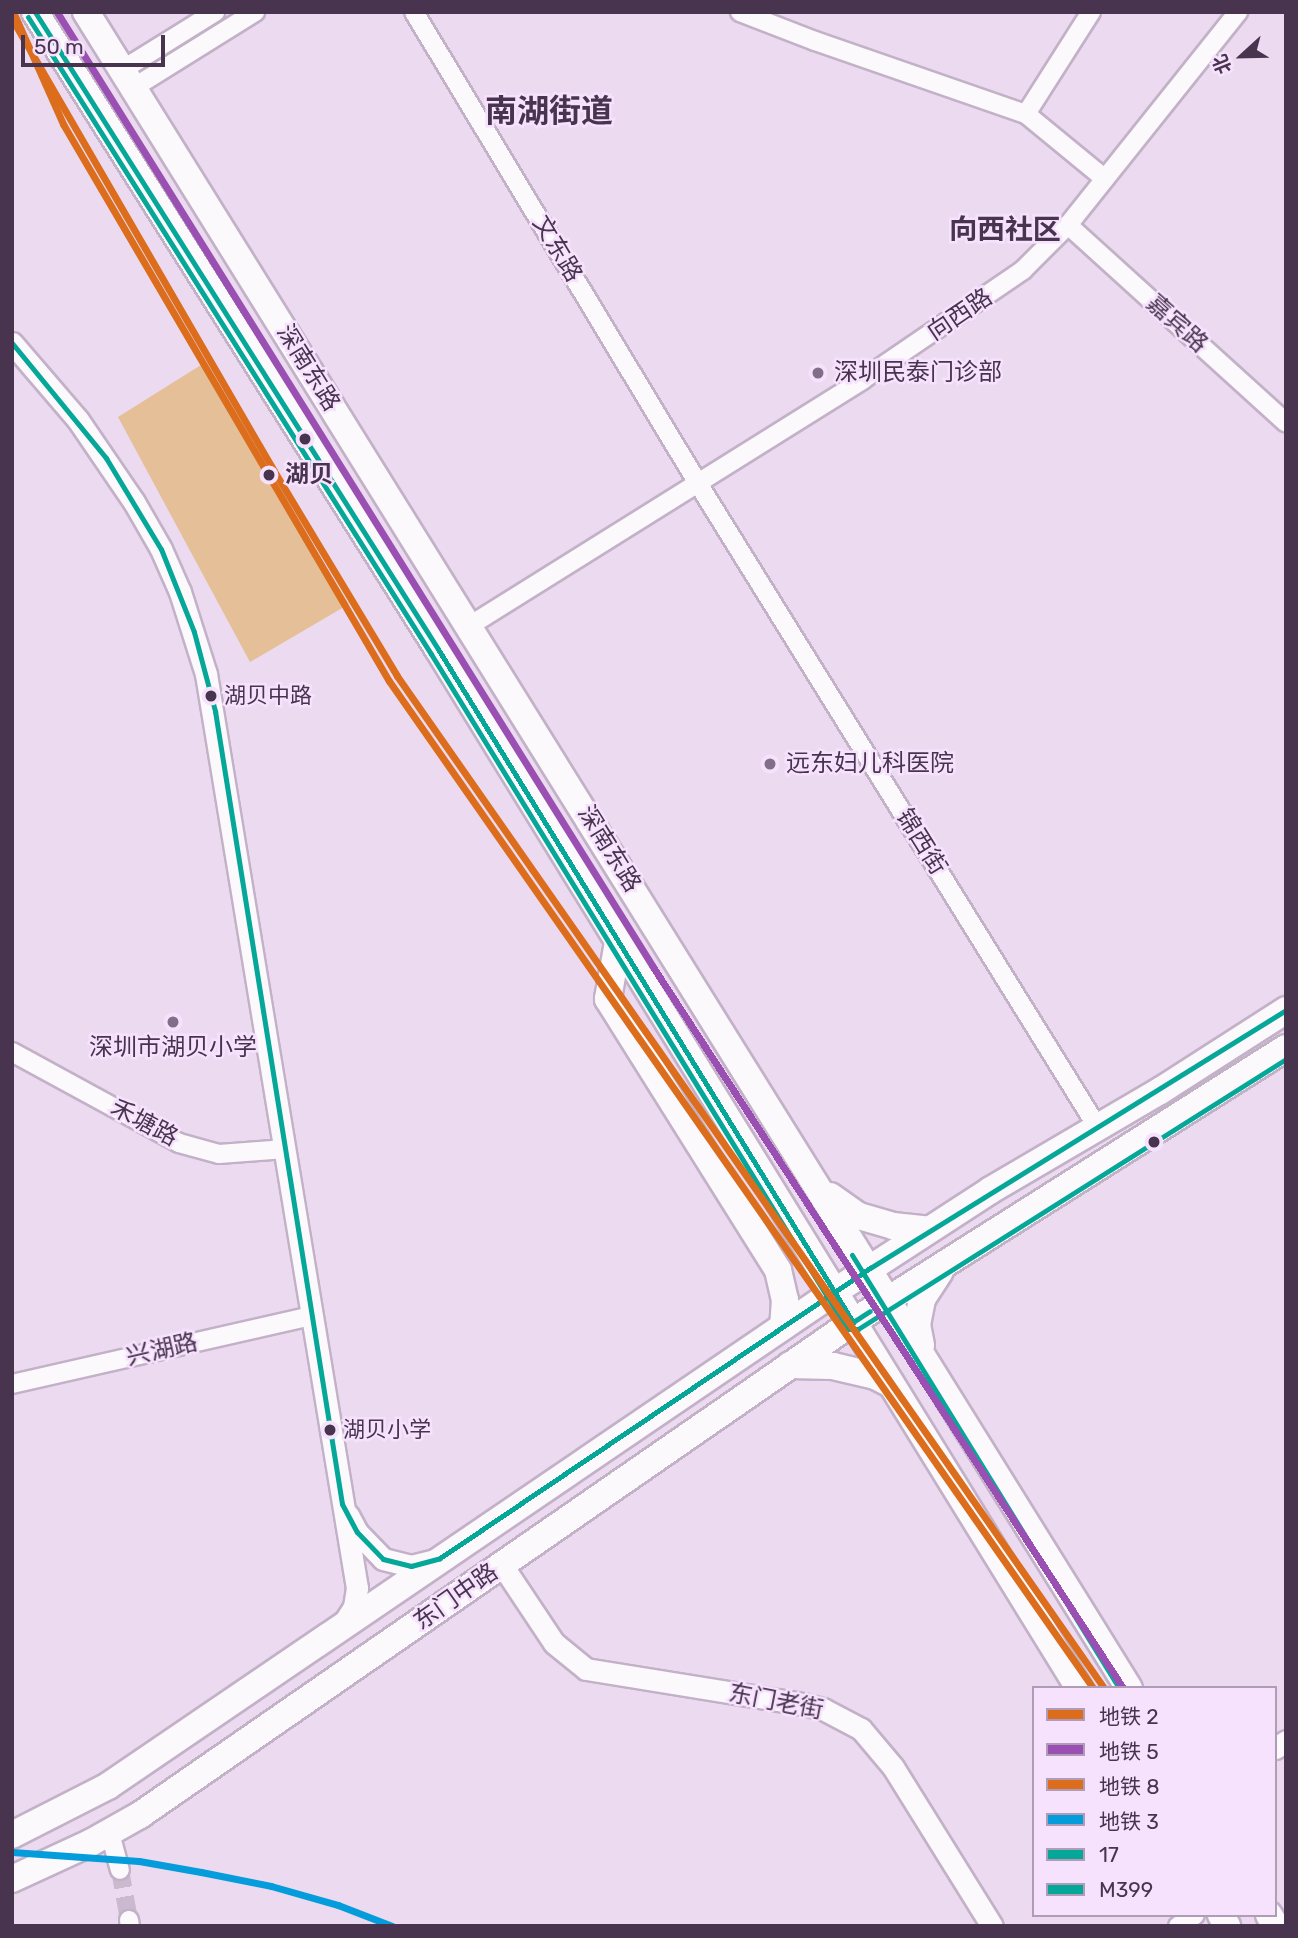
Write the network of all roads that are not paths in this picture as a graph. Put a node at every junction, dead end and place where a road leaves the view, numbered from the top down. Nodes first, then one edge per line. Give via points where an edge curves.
1 (35, 12) edge
2 (86, 12) edge
3 (215, 12) edge
4 (255, 12) edge
5 (414, 12) edge
6 (740, 12) edge
7 (1091, 12) edge
8 (1238, 12) edge
9 (127, 79) junction
10 (1026, 114) junction
11 (1105, 179) junction
12 (1068, 225) junction
13 (12, 343) edge
14 (1286, 423) edge
15 (699, 485) junction
16 (469, 626) junction
17 (618, 942) junction
18 (1286, 1010) edge
19 (1286, 1048) edge
20 (12, 1052) edge
21 (1098, 1128) junction
22 (286, 1149) junction
23 (816, 1181) junction
24 (929, 1230) junction
25 (948, 1261) junction
26 (870, 1268) junction
27 (834, 1292) junction
28 (889, 1298) junction
29 (312, 1316) junction
30 (853, 1322) junction
31 (783, 1326) junction
32 (927, 1359) junction
33 (790, 1365) junction
34 (12, 1384) edge
35 (891, 1384) junction
36 (342, 1504) junction
37 (440, 1558) junction
38 (502, 1565) junction
39 (343, 1623) junction
40 (1078, 1686) edge
41 (1128, 1686) edge
42 (110, 1833) junction
43 (12, 1835) edge
44 (120, 1870) tunnel mouth
45 (12, 1879) edge
46 (992, 1926) edge

1 - 17 main road, 深南东路
2 - 9 main road, 深南东路
3 - 9 street
4 - 9 street
5 - 15 street, 文东路
6 - 10 street
7 - 10 street
8 - 11 street, 向西路
9 - 16 main road, 深南东路
10 - 11 street
11 - 12 street, 向西路
12 - 14 street, 嘉宾路
12 - 15 street, 向西路 via 1006,283
13 - 22 street via 113,469 162,549 194,632 215,711
15 - 16 street, 向西路
15 - 21 street, 锦西街
16 - 23 main road, 深南东路
17 - 27 main road, 深南东路
17 - 31 main road via 608,999 778,1270 785,1300
18 - 21 main road, 东门中路
19 - 25 main road, 东门中路
20 - 22 street, 禾塘路 via 179,1143 219,1154
21 - 24 main road, 东门中路
22 - 29 street
23 - 24 main road via 839,1205 859,1216
23 - 26 main road, 深南东路
24 - 26 main road, 东门中路
25 - 28 main road, 东门中路
25 - 32 main road via 922,1299 917,1325
26 - 27 main road, 东门中路
26 - 28 main road, 深南东路
27 - 30 main road, 深南东路
27 - 31 main road, 东门中路
28 - 30 main road, 东门中路
28 - 32 main road, 深南东路
29 - 34 street, 兴湖路
29 - 36 street
30 - 33 main road, 东门中路
30 - 35 main road, 深南东路
31 - 37 main road, 东门中路
32 - 41 main road, 深南东路
33 - 35 main road via 856,1370
33 - 38 main road, 东门中路
35 - 40 main road, 深南东路
36 - 37 street via 357,1532 383,1559 411,1566
36 - 39 street via 357,1594 352,1613
37 - 39 main road, 东门中路
38 - 42 main road, 东门中路
38 - 46 street, 东门老街 via 554,1643 586,1669 803,1704 862,1729 893,1768
39 - 43 main road, 东门中路 via 108,1786
42 - 44 street
42 - 45 main road, 东门中路

